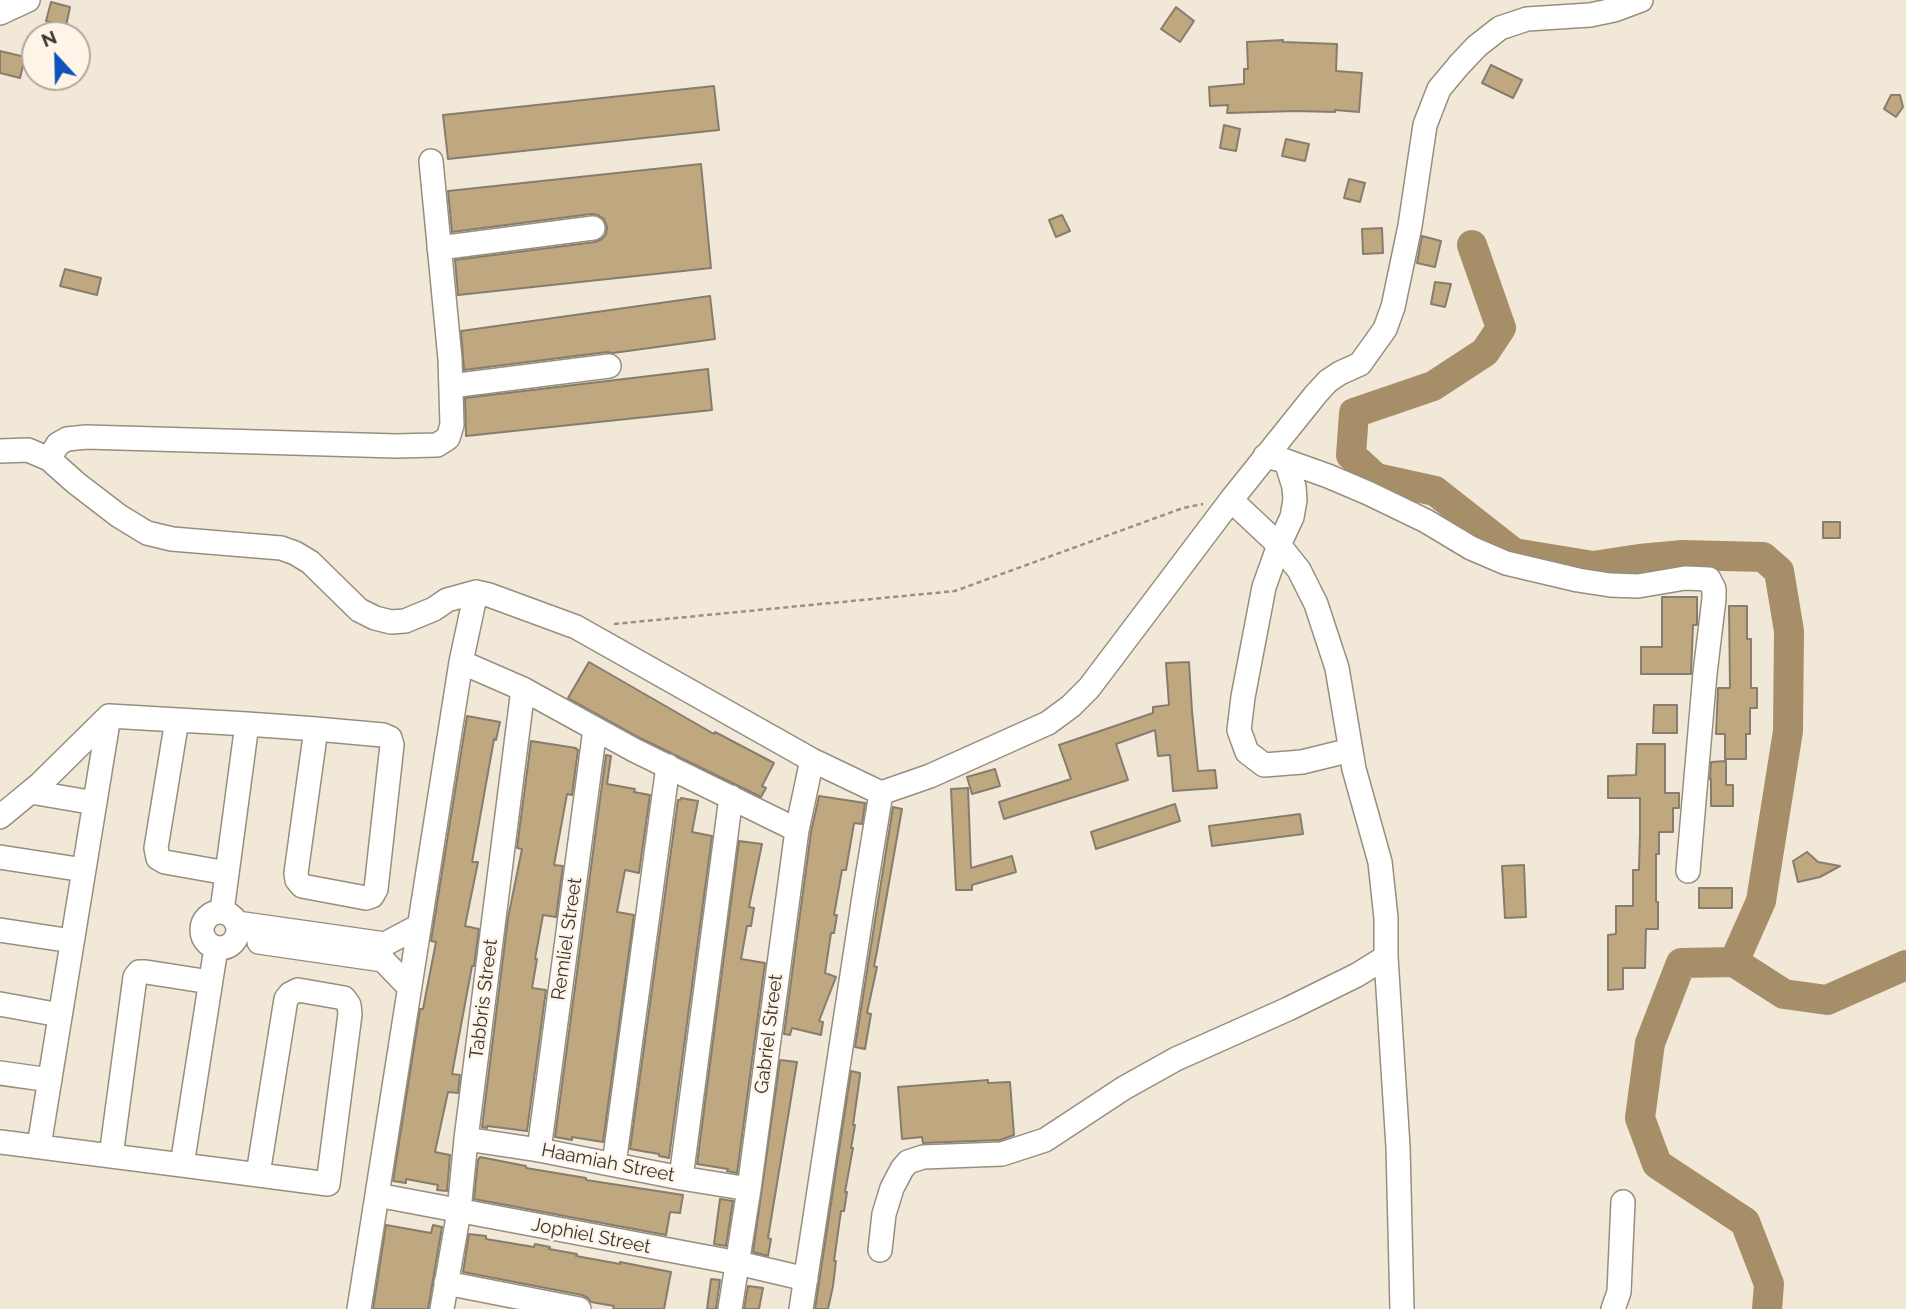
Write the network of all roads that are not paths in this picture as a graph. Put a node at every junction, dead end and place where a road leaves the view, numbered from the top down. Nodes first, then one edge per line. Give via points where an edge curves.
1 (28, 0) edge
2 (1641, 0) edge
3 (0, 13) edge
4 (431, 162) dead end
5 (593, 228) dead end
6 (439, 248) junction
7 (609, 366) dead end
8 (451, 386) junction
9 (0, 451) edge
10 (49, 459) junction
11 (1276, 459) junction
12 (1231, 500) junction
13 (1279, 545) junction
14 (476, 592) junction
15 (461, 662) junction
16 (523, 689) junction
17 (109, 716) junction
18 (177, 720) junction
19 (247, 724) junction
20 (316, 729) junction
21 (595, 729) junction
22 (1350, 750) junction
23 (812, 760) junction
24 (668, 766) junction
25 (31, 792) junction
26 (881, 793) junction
27 (732, 797) junction
28 (95, 803) junction
29 (0, 817) edge
30 (797, 830) junction
31 (0, 857) edge
32 (84, 870) junction
33 (1688, 871) dead end
34 (227, 873) junction
35 (419, 926) junction
36 (0, 930) edge
37 (227, 930) junction
38 (72, 941) junction
39 (384, 952) junction
40 (1386, 957) junction
41 (210, 982) junction
42 (409, 987) junction
43 (0, 1004) edge
44 (60, 1015) junction
45 (0, 1073) edge
46 (50, 1080) junction
47 (466, 1139) junction
48 (0, 1142) edge
49 (39, 1146) junction
50 (539, 1150) junction
51 (111, 1156) junction
52 (614, 1164) junction
53 (182, 1165) junction
54 (258, 1174) junction
55 (681, 1178) junction
56 (749, 1189) junction
57 (377, 1195) junction
58 (1623, 1202) dead end
59 (459, 1211) junction
60 (880, 1250) dead end
61 (737, 1263) junction
62 (806, 1279) junction
63 (446, 1283) junction
64 (516, 1303) edge
65 (359, 1309) edge
66 (442, 1309) edge
67 (579, 1309) edge
68 (730, 1309) edge
69 (801, 1309) edge
70 (1402, 1309) edge
71 (1613, 1309) edge

1 - 3 street
2 - 11 street via 1590,15 1527,19 1500,28 1477,46 1439,89 1424,125 1410,226 1385,329 1360,364 1328,381 1316,394
4 - 6 street
5 - 6 street
6 - 8 street
7 - 8 street
8 - 10 street via 452,425 448,438 437,445 86,438 58,444
9 - 10 street via 28,450
10 - 14 street via 109,509 147,533 296,553 374,618 405,621 447,600
11 - 12 street
11 - 13 street via 1294,487 1295,500
11 - 33 street via 1368,493 1506,563 1610,585 1709,579 1714,599
12 - 13 street
12 - 26 street via 1071,706 1048,723
13 - 22 street via 1299,570 1316,604 1337,668
13 - 22 street via 1264,587 1239,730 1247,752 1265,765
14 - 15 street
14 - 23 street via 576,627
15 - 16 street
15 - 35 street
16 - 21 street
16 - 47 street, Tabbris Street
17 - 18 street
17 - 25 street
17 - 28 street
18 - 19 street
18 - 34 street via 158,858
19 - 20 street
19 - 34 street
20 - 20 street via 383,735 393,745 376,889 366,898 302,886 297,880
21 - 24 street
21 - 50 street, Remliel Street
22 - 40 street via 1380,862
23 - 26 street
23 - 30 street, Gabriel Street
24 - 27 street
24 - 52 street
25 - 28 street
25 - 29 street
26 - 62 street
27 - 30 street
27 - 55 street
28 - 32 street
30 - 56 street, Gabriel Street
31 - 32 street
32 - 38 street
34 - 37 street
35 - 39 street
35 - 42 street
36 - 38 street
37 - 39 street
37 - 41 street
38 - 44 street
39 - 42 street
40 - 60 street via 1299,1004 1176,1059 1045,1140 1002,1154 923,1157 908,1162 884,1213
40 - 70 street
41 - 51 street via 146,972 135,977
41 - 53 street
42 - 57 street
43 - 44 street
44 - 46 street
45 - 46 street
46 - 49 street
47 - 50 street, Haamiah Street
47 - 59 street, Tabbris Street
48 - 49 street
49 - 51 street
50 - 52 street, Haamiah Street
51 - 53 street
52 - 55 street, Haamiah Street
53 - 54 street
54 - 54 street via 328,1184 350,1014 344,998 298,990 286,999
55 - 56 street, Haamiah Street
56 - 61 street, Gabriel Street
57 - 59 street, Jophiel Street
57 - 65 street
58 - 71 street via 1619,1292
59 - 61 street, Jophiel Street
59 - 63 street, Tabbris Street
61 - 62 street, Jophiel Street
61 - 68 street, Gabriel Street
62 - 69 street
63 - 64 street
63 - 66 street, Tabbris Street
64 - 67 street

